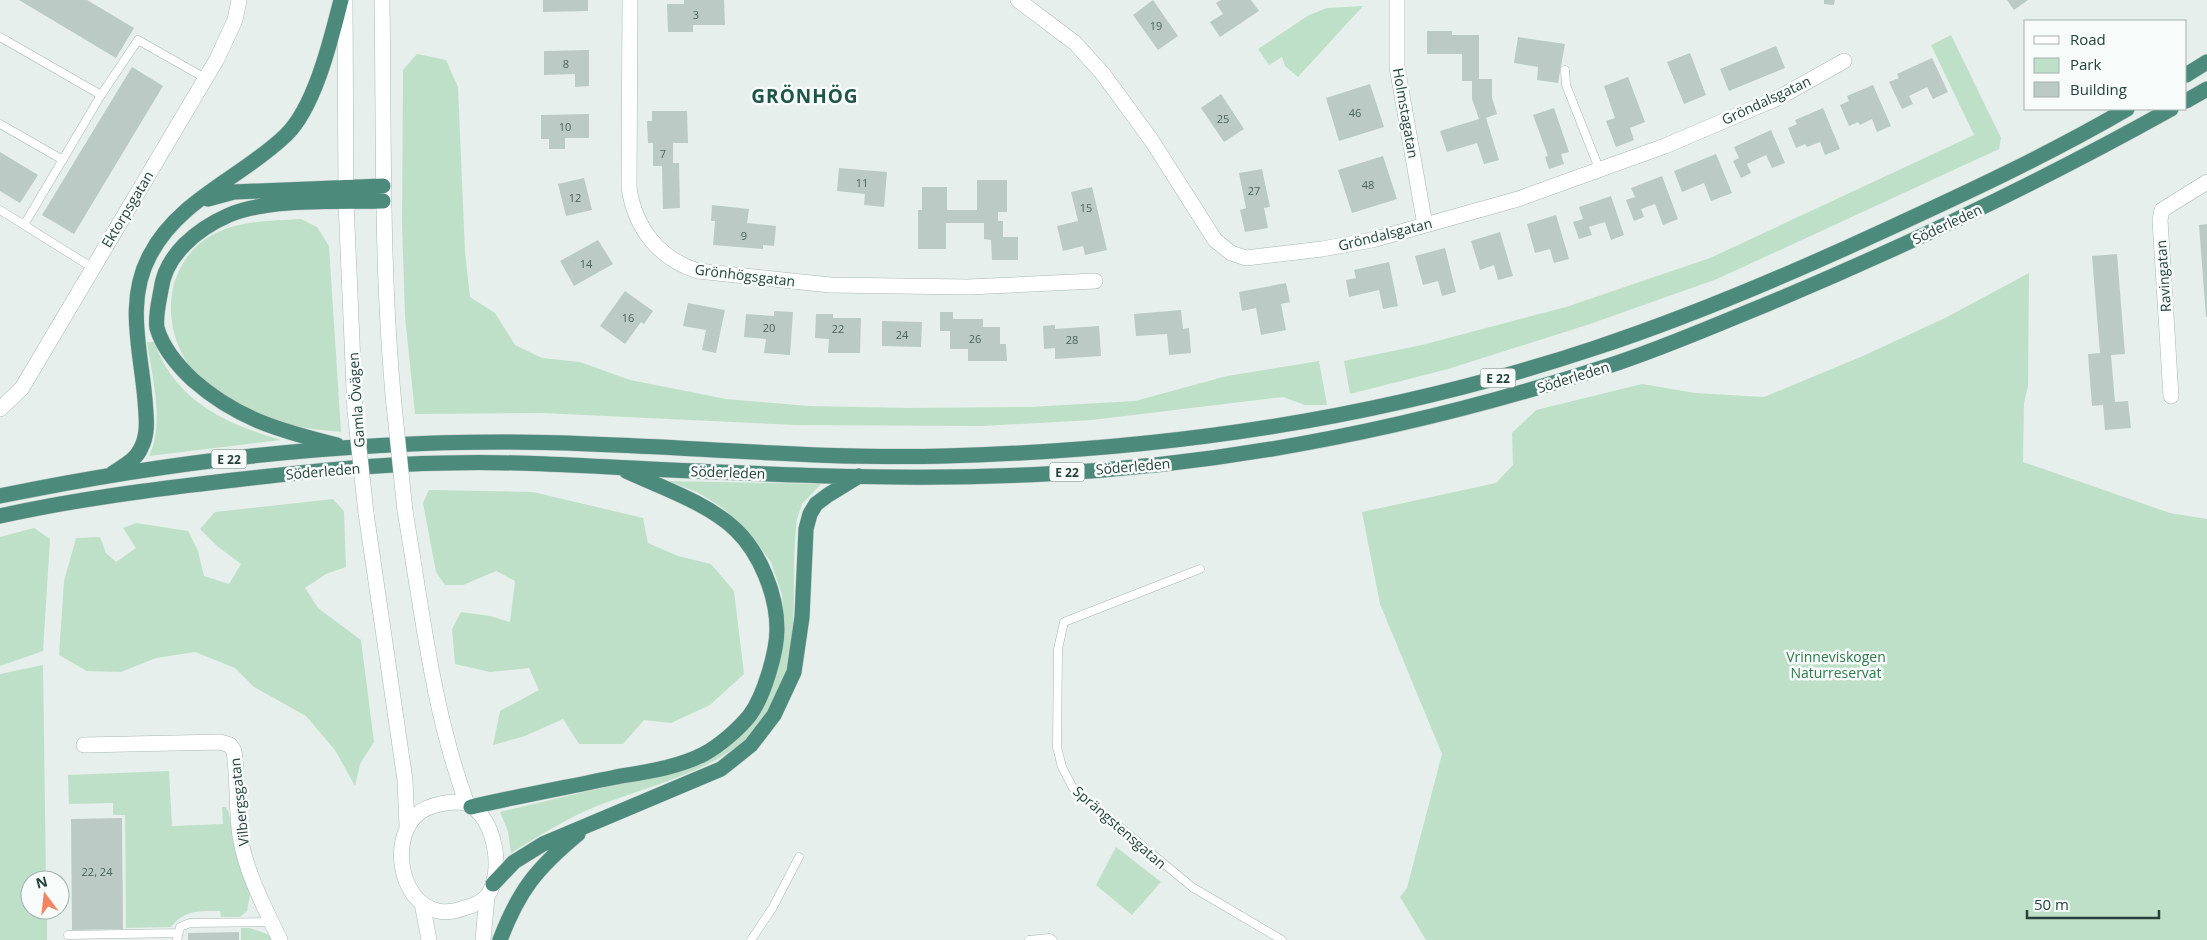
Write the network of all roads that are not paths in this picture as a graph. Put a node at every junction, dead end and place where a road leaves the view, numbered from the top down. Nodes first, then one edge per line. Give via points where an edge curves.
1 (238, 0) edge
2 (343, 0) edge
3 (382, 0) edge
4 (630, 0) edge
5 (1018, 0) edge
6 (1397, 0) edge
7 (0, 38) edge
8 (1844, 61) dead end
9 (2207, 62) edge
10 (1565, 70) dead end
11 (2187, 74) edge
12 (205, 78) junction
13 (2207, 89) edge
14 (101, 95) junction
15 (2187, 99) edge
16 (2125, 110) edge
17 (2169, 110) edge
18 (0, 124) edge
19 (63, 160) junction
20 (1600, 171) junction
21 (2207, 182) edge
22 (383, 186) junction
23 (345, 195) junction
24 (195, 201) junction
25 (383, 201) junction
26 (0, 210) edge
27 (24, 225) junction
28 (1425, 225) junction
29 (93, 268) junction
30 (1096, 281) dead end
31 (2171, 396) dead end
32 (0, 410) edge
33 (348, 448) junction
34 (617, 467) junction
35 (111, 475) junction
36 (860, 475) junction
37 (0, 496) edge
38 (0, 516) edge
39 (1200, 569) dead end
40 (84, 745) dead end
41 (469, 805) junction
42 (590, 824) junction
43 (407, 826) junction
44 (799, 857) dead end
45 (490, 890) junction
46 (422, 903) junction
47 (271, 922) junction
48 (68, 935) dead end
49 (177, 936) edge
50 (280, 940) edge
51 (429, 940) edge
52 (483, 940) edge
53 (500, 940) edge
54 (751, 940) edge
55 (1029, 940) edge
56 (1052, 940) edge
57 (1282, 940) edge

1 - 12 street, Ektorpsgatan via 235,20
2 - 23 street, Gamla Övägen
2 - 24 highway via 305,111 286,135 232,178
3 - 22 street
4 - 30 street, Grönhögsgatan via 629,188 632,207 652,242 680,266 698,271 830,285 968,287
5 - 28 street, Gröndalsgatan via 1075,43 1103,74 1146,133 1215,240 1231,253 1246,258 1322,249 1372,240
6 - 28 street, Holmstagatan via 1397,66
7 - 14 lane
8 - 20 street, Gröndalsgatan via 1780,97
9 - 11 highway
10 - 20 lane via 1566,85
12 - 14 lane via 138,40
12 - 29 street, Ektorpsgatan
13 - 15 highway
14 - 19 lane
16 - 33 highway, Söderleden / E 22 via 1936,207 1811,264 1650,328 1590,350 1459,388 1262,430 1148,445 936,457 510,442
17 - 36 highway, Söderleden / E 22 via 1965,216 1818,283 1676,342 1480,404 1272,449 1154,465 1044,474
18 - 19 lane
19 - 27 lane
20 - 28 street, Gröndalsgatan via 1518,199
21 - 31 street, Ravingatan via 2162,210 2160,220
22 - 23 highway
22 - 25 street
23 - 24 highway via 234,192
23 - 25 highway
23 - 33 highway via 253,208 230,214 207,227 185,244 169,263 161,287 157,326 164,345 179,367 215,399 234,411 289,433
23 - 43 street, Gamla Övägen, bridge via 356,411 366,513 405,780
24 - 35 highway via 168,228 150,254 138,286 136,317 146,436 141,450
25 - 41 street, bridge via 389,356 406,511 437,702 451,760
26 - 27 lane
27 - 29 lane
29 - 32 street, Ektorpsgatan via 22,388
33 - 35 highway, Söderleden / E 22
34 - 36 highway, Söderleden / E 22
34 - 38 highway, Söderleden / E 22 via 448,463 327,469 143,490
34 - 41 highway via 690,501 735,529 747,543 768,582 776,621 774,656 763,687 750,714 704,754 666,767
35 - 37 highway, Söderleden / E 22
36 - 42 highway via 816,504 810,514 806,529 799,647 794,672 774,716 751,745 721,768
39 - 57 lane, Sprängstensgatan via 1064,622 1058,649 1056,747 1073,788 1100,813 1192,887
40 - 47 street, Vilbergsgatan via 220,742 230,745 236,767 240,836 248,868
41 - 43 street via 453,802 436,804 420,812
41 - 45 street via 480,814 490,830 496,852
42 - 45 highway via 543,844 514,862
42 - 53 highway via 548,859 528,881
43 - 46 street via 401,841 403,872 410,889
44 - 54 lane via 773,907
45 - 46 street via 474,905 454,912 437,911
45 - 52 street
46 - 51 street
47 - 49 lane via 190,923 180,927
47 - 50 street, Vilbergsgatan
48 - 49 lane
55 - 56 lane

